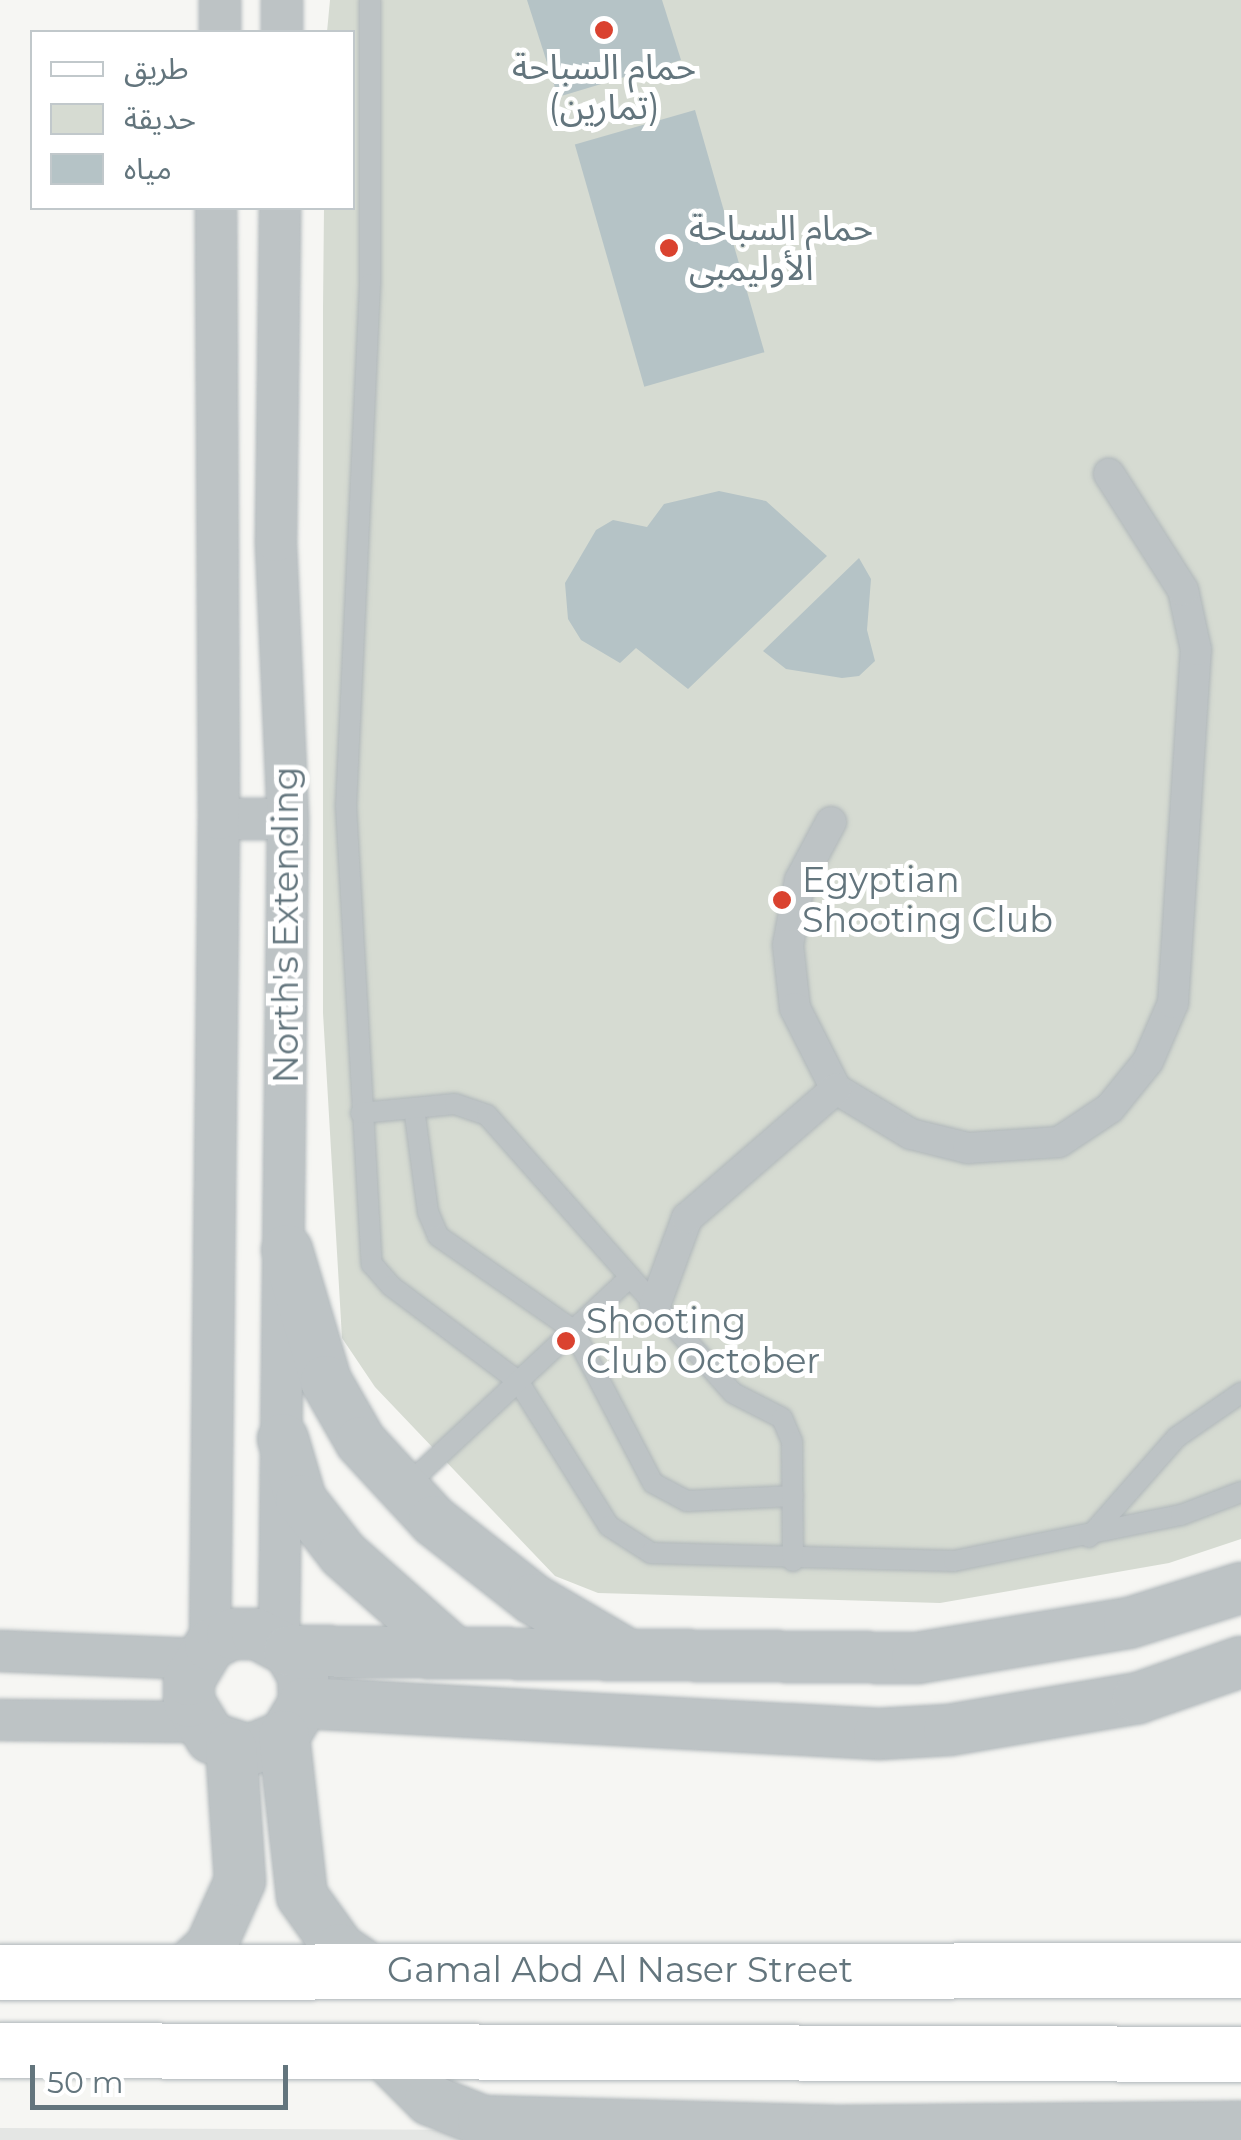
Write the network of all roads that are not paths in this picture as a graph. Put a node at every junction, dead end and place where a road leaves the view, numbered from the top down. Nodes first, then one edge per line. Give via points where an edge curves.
1 (220, 0) edge
2 (282, 0) edge
3 (370, 0) edge
4 (220, 30) edge
5 (282, 30) edge
6 (216, 210) edge
7 (280, 210) edge
8 (1109, 474) dead end
9 (219, 819) junction
10 (288, 819) junction
11 (832, 822) dead end
12 (836, 1089) junction
13 (414, 1108) junction
14 (362, 1113) junction
15 (287, 1250) junction
16 (630, 1277) junction
17 (654, 1305) junction
18 (573, 1330) junction
19 (518, 1381) junction
20 (1241, 1393) edge
21 (283, 1439) junction
22 (404, 1488) junction
23 (1241, 1492) edge
24 (793, 1496) junction
25 (1089, 1537) junction
26 (793, 1561) junction
27 (1241, 1588) edge
28 (284, 1647) junction
29 (0, 1652) edge
30 (204, 1652) junction
31 (456, 1654) junction
32 (634, 1657) junction
33 (1241, 1662) edge
34 (0, 1720) edge
35 (294, 1720) junction
36 (214, 1735) junction
37 (371, 1970) junction
38 (1241, 1970) edge
39 (0, 1972) edge
40 (183, 1972) junction
41 (0, 2050) edge
42 (382, 2052) junction
43 (1241, 2054) edge
44 (1241, 2127) edge
45 (1082, 2134) edge
46 (841, 2135) edge

1 - 4 street
2 - 5 street
3 - 14 lane via 370,284 346,806
6 - 9 street
7 - 10 street, North's Extending via 276,542
8 - 12 street via 1182,590 1194,628 1179,972 1163,1033 1110,1108 1060,1142 1030,1148 968,1148 911,1134
9 - 10 street
9 - 30 street
10 - 15 street, North's Extending
11 - 12 street via 800,880 788,945 800,1022
12 - 17 street via 687,1218
13 - 14 lane
13 - 16 lane via 455,1104 486,1115
13 - 18 lane via 428,1212 438,1236
14 - 19 lane via 372,1264 390,1286
15 - 21 street, North's Extending
15 - 22 street via 326,1380 361,1442
16 - 17 lane
16 - 18 lane
17 - 24 lane via 733,1393 782,1418 792,1442
18 - 19 lane
18 - 24 lane via 646,1474 662,1491 687,1501
19 - 22 lane
19 - 26 lane via 609,1526 636,1546 668,1555
20 - 25 lane via 1177,1437
21 - 28 street, North's Extending
21 - 31 street via 300,1500 343,1554
22 - 32 street via 434,1521 533,1599
23 - 25 lane via 1181,1516
24 - 26 lane
25 - 26 lane via 954,1561
27 - 32 street via 1162,1615 984,1651 917,1658
28 - 30 street via 232,1634
28 - 31 street
28 - 35 street via 303,1675
29 - 30 street
30 - 36 street via 189,1680
31 - 32 street
33 - 35 street via 1138,1698 949,1730 879,1734
34 - 36 street
35 - 36 street via 268,1746
35 - 37 street via 302,1896 340,1949
36 - 40 street via 240,1882 210,1948
37 - 38 main road, Gamal Abd Al Naser Street
37 - 40 main road, Gamal Abd Al Naser Street
39 - 40 main road, Gamal Abd Al Naser Street
41 - 42 main road
42 - 43 main road
42 - 46 street via 430,2100 483,2121
44 - 45 street
45 - 46 street

